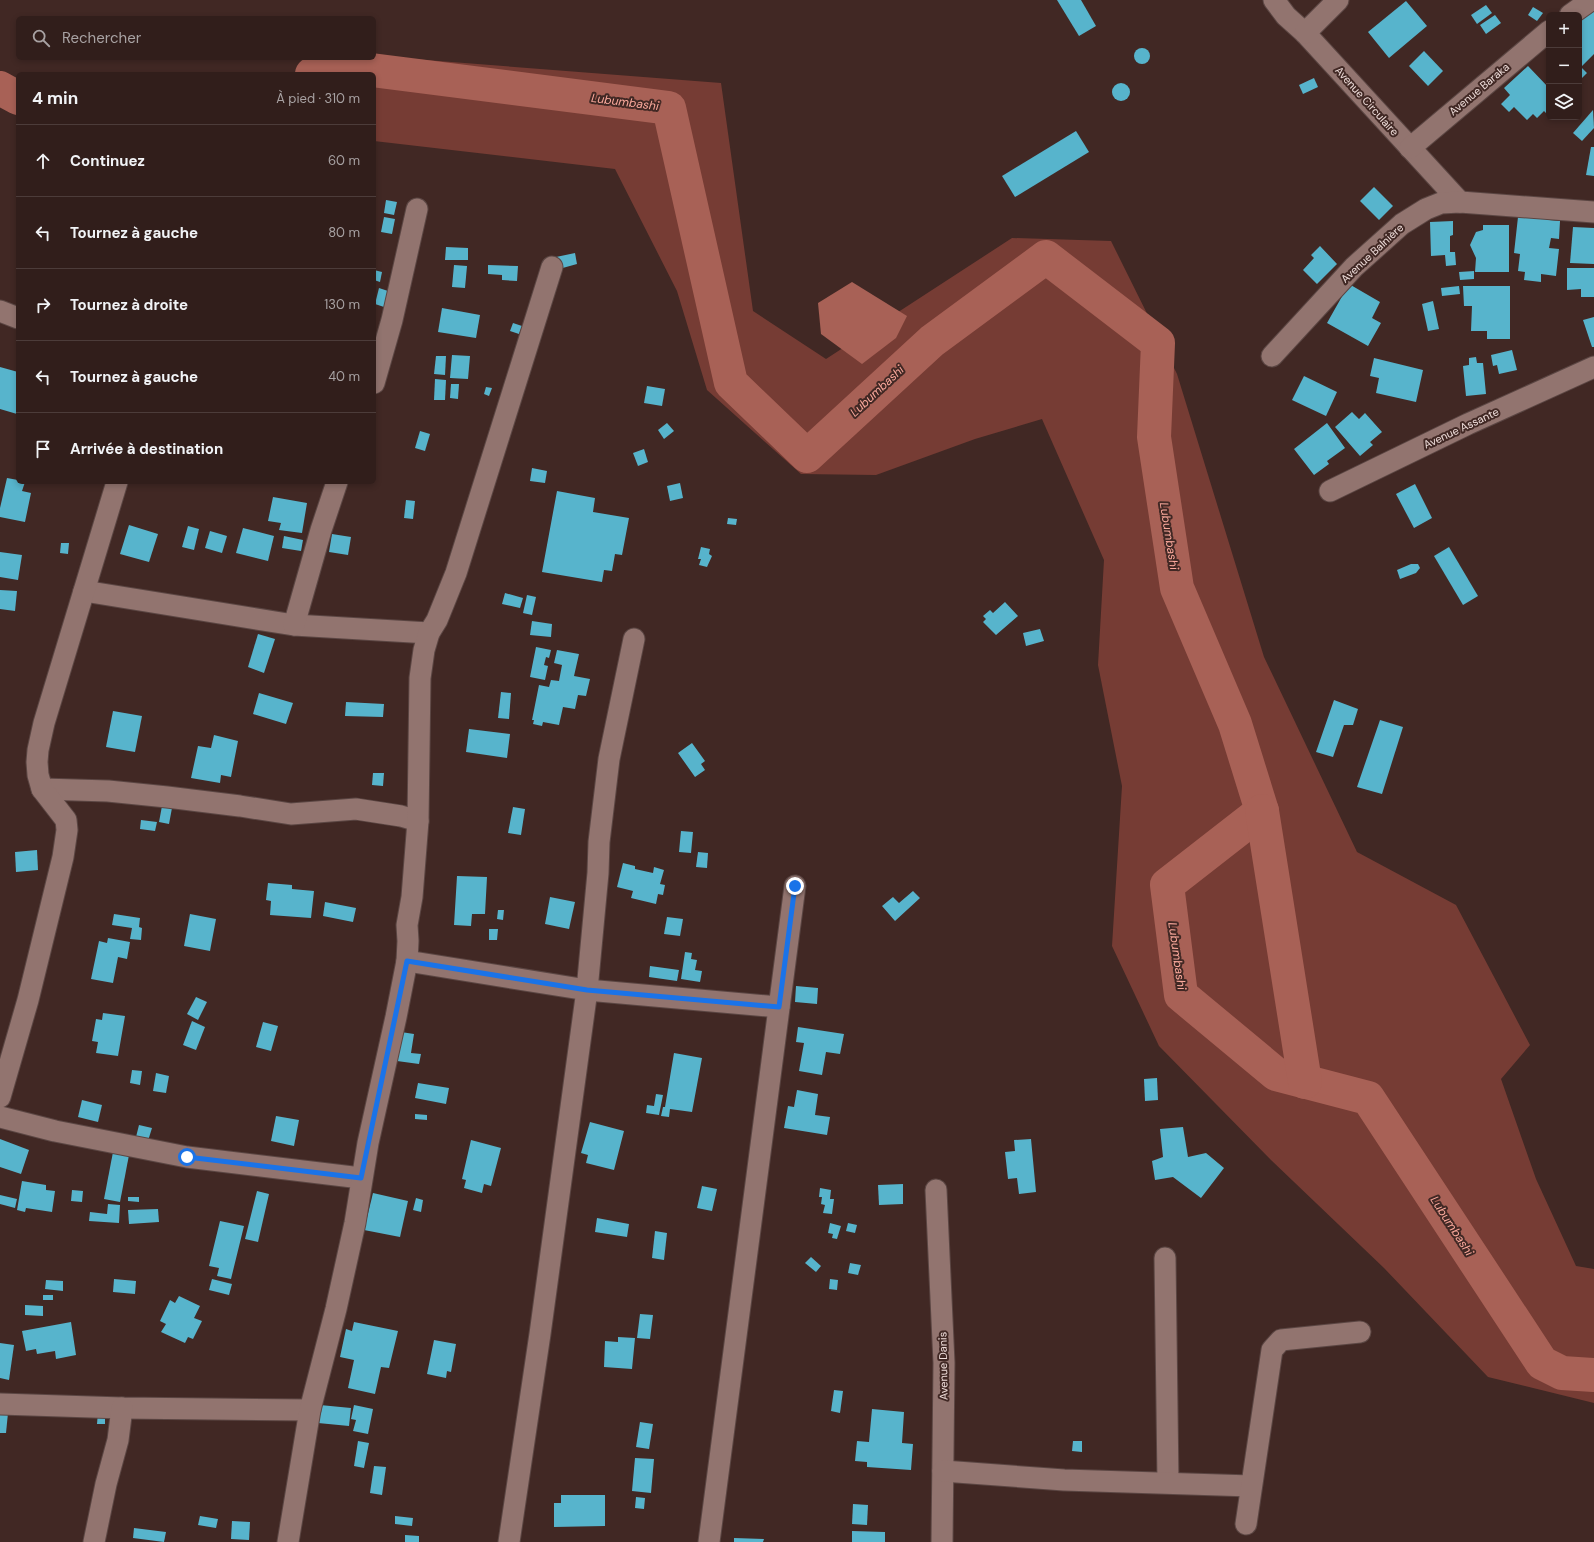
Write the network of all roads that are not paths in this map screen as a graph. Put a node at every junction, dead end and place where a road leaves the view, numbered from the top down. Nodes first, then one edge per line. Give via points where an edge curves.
1 (1274, 0) edge
2 (1338, 0) edge
3 (1591, 0) edge
4 (1574, 12) edge
5 (1305, 32) junction
6 (1546, 34) edge
7 (1410, 148) junction
8 (1460, 202) junction
9 (417, 209) dead end
10 (1594, 212) edge
11 (552, 267) dead end
12 (0, 311) edge
13 (16, 317) edge
14 (1272, 356) dead end
15 (1594, 368) edge
16 (376, 376) edge
17 (116, 484) edge
18 (336, 484) edge
19 (1330, 491) dead end
20 (84, 591) junction
21 (294, 625) junction
22 (429, 633) junction
23 (634, 639) dead end
24 (42, 789) junction
25 (418, 821) junction
26 (795, 886) dead end
27 (407, 961) junction
28 (587, 990) junction
29 (779, 1007) junction
30 (0, 1097) edge
31 (0, 1117) edge
32 (361, 1178) junction
33 (936, 1190) dead end
34 (1165, 1258) dead end
35 (1360, 1332) dead end
36 (0, 1404) edge
37 (122, 1408) junction
38 (310, 1410) junction
39 (943, 1471) junction
40 (1168, 1482) junction
41 (1251, 1486) junction
42 (1246, 1524) dead end
43 (94, 1542) edge
44 (288, 1542) edge
45 (509, 1542) edge
46 (709, 1542) edge
47 (942, 1542) edge

1 - 5 street, Avenue Circulaire via 1286,16
2 - 5 street
3 - 4 street
5 - 7 street, Avenue Circulaire
6 - 7 street, Avenue Baraka
7 - 8 street, Avenue Circulaire
8 - 10 street, Avenue Balnière
8 - 14 street, Avenue Balnière via 1426,209 1402,224 1354,267
9 - 16 street via 392,320
11 - 22 street via 456,573
12 - 13 street
15 - 19 street, Avenue Assante via 1468,424
17 - 20 street
18 - 21 street
20 - 21 street
20 - 24 street via 40,740 37,762
21 - 22 street
22 - 25 street via 420,678
23 - 28 street via 609,758 599,842
24 - 25 street via 108,791 291,814 356,809
24 - 30 street via 66,820 66,844 28,1000
25 - 27 street via 412,897 407,925
26 - 29 street
27 - 28 street
27 - 32 street
28 - 29 street
28 - 45 street
29 - 46 street
31 - 32 street via 187,1157
32 - 38 street via 355,1223
33 - 39 street, Avenue Danis via 944,1363
34 - 40 street
35 - 41 street via 1281,1340 1272,1350
36 - 37 street
37 - 38 street
37 - 43 street via 118,1440
38 - 44 street
39 - 40 street via 1064,1480
39 - 47 street, Avenue Danis
40 - 41 street
41 - 42 street

